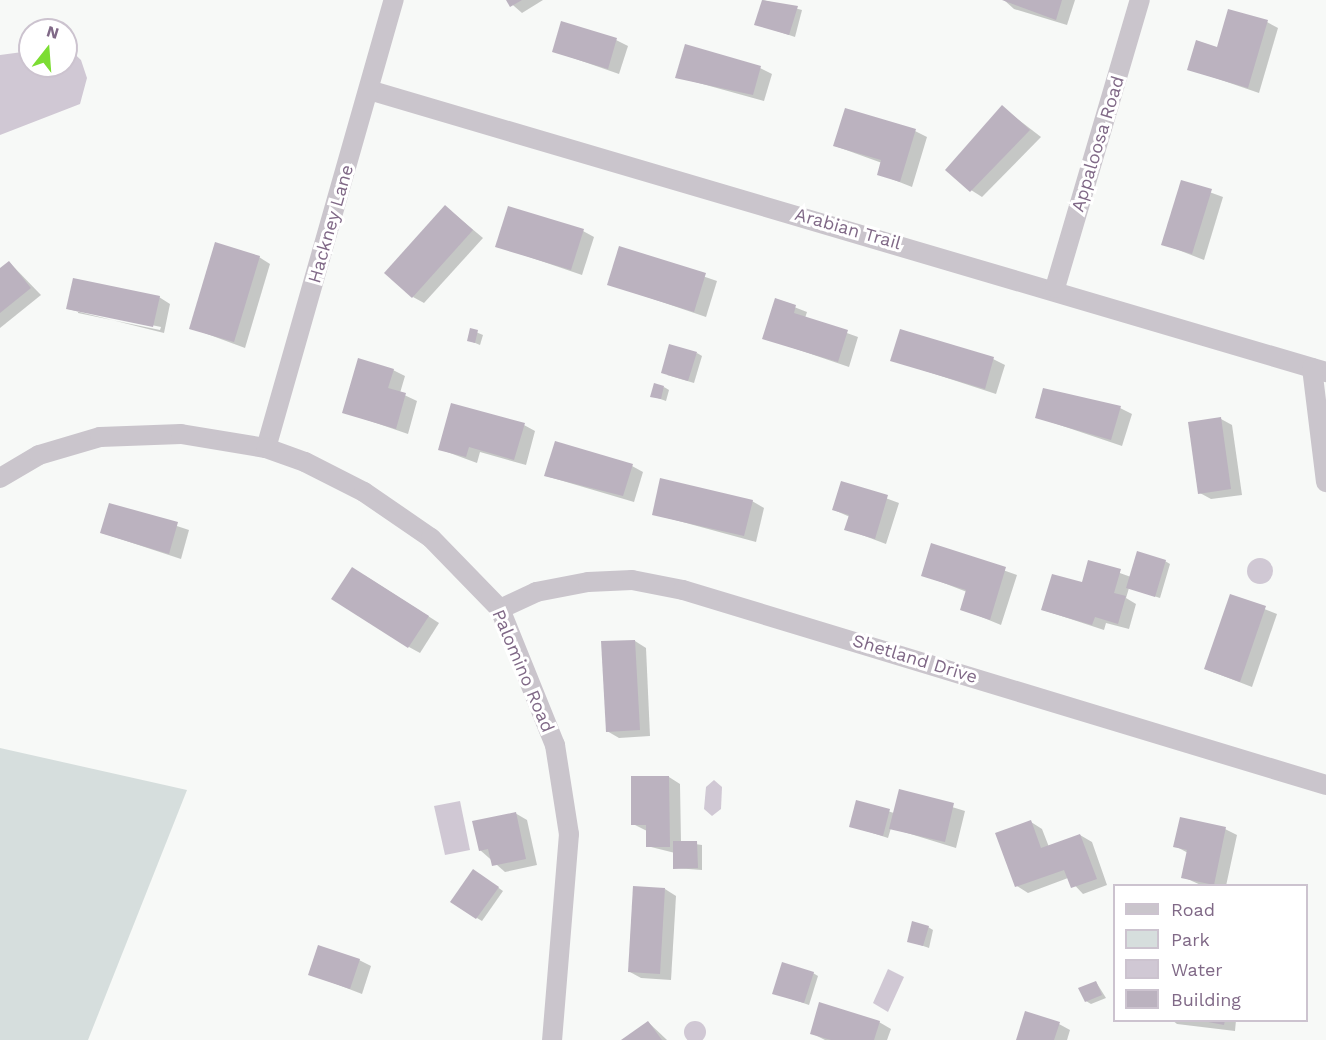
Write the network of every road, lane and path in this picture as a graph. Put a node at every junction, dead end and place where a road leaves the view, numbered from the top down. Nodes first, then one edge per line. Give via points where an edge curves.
1 (394, 0) edge
2 (1140, 0) edge
3 (369, 90) junction
4 (1055, 288) junction
5 (1319, 370) edge
6 (266, 448) junction
7 (0, 478) edge
8 (1326, 482) edge
9 (500, 609) junction
10 (1326, 785) edge
11 (552, 1040) edge

1 - 3 street, Hackney Lane
2 - 4 street, Appaloosa Road
3 - 4 street, Arabian Trail
3 - 6 street, Hackney Lane
4 - 5 street, Arabian Trail
5 - 8 street
6 - 7 street, Palomino Road via 181,434 100,436 39,455
6 - 9 street, Palomino Road via 364,492 431,538
9 - 10 street, Shetland Drive via 536,592 588,582 632,580 683,590
9 - 11 street, Palomino Road via 555,745 569,834

